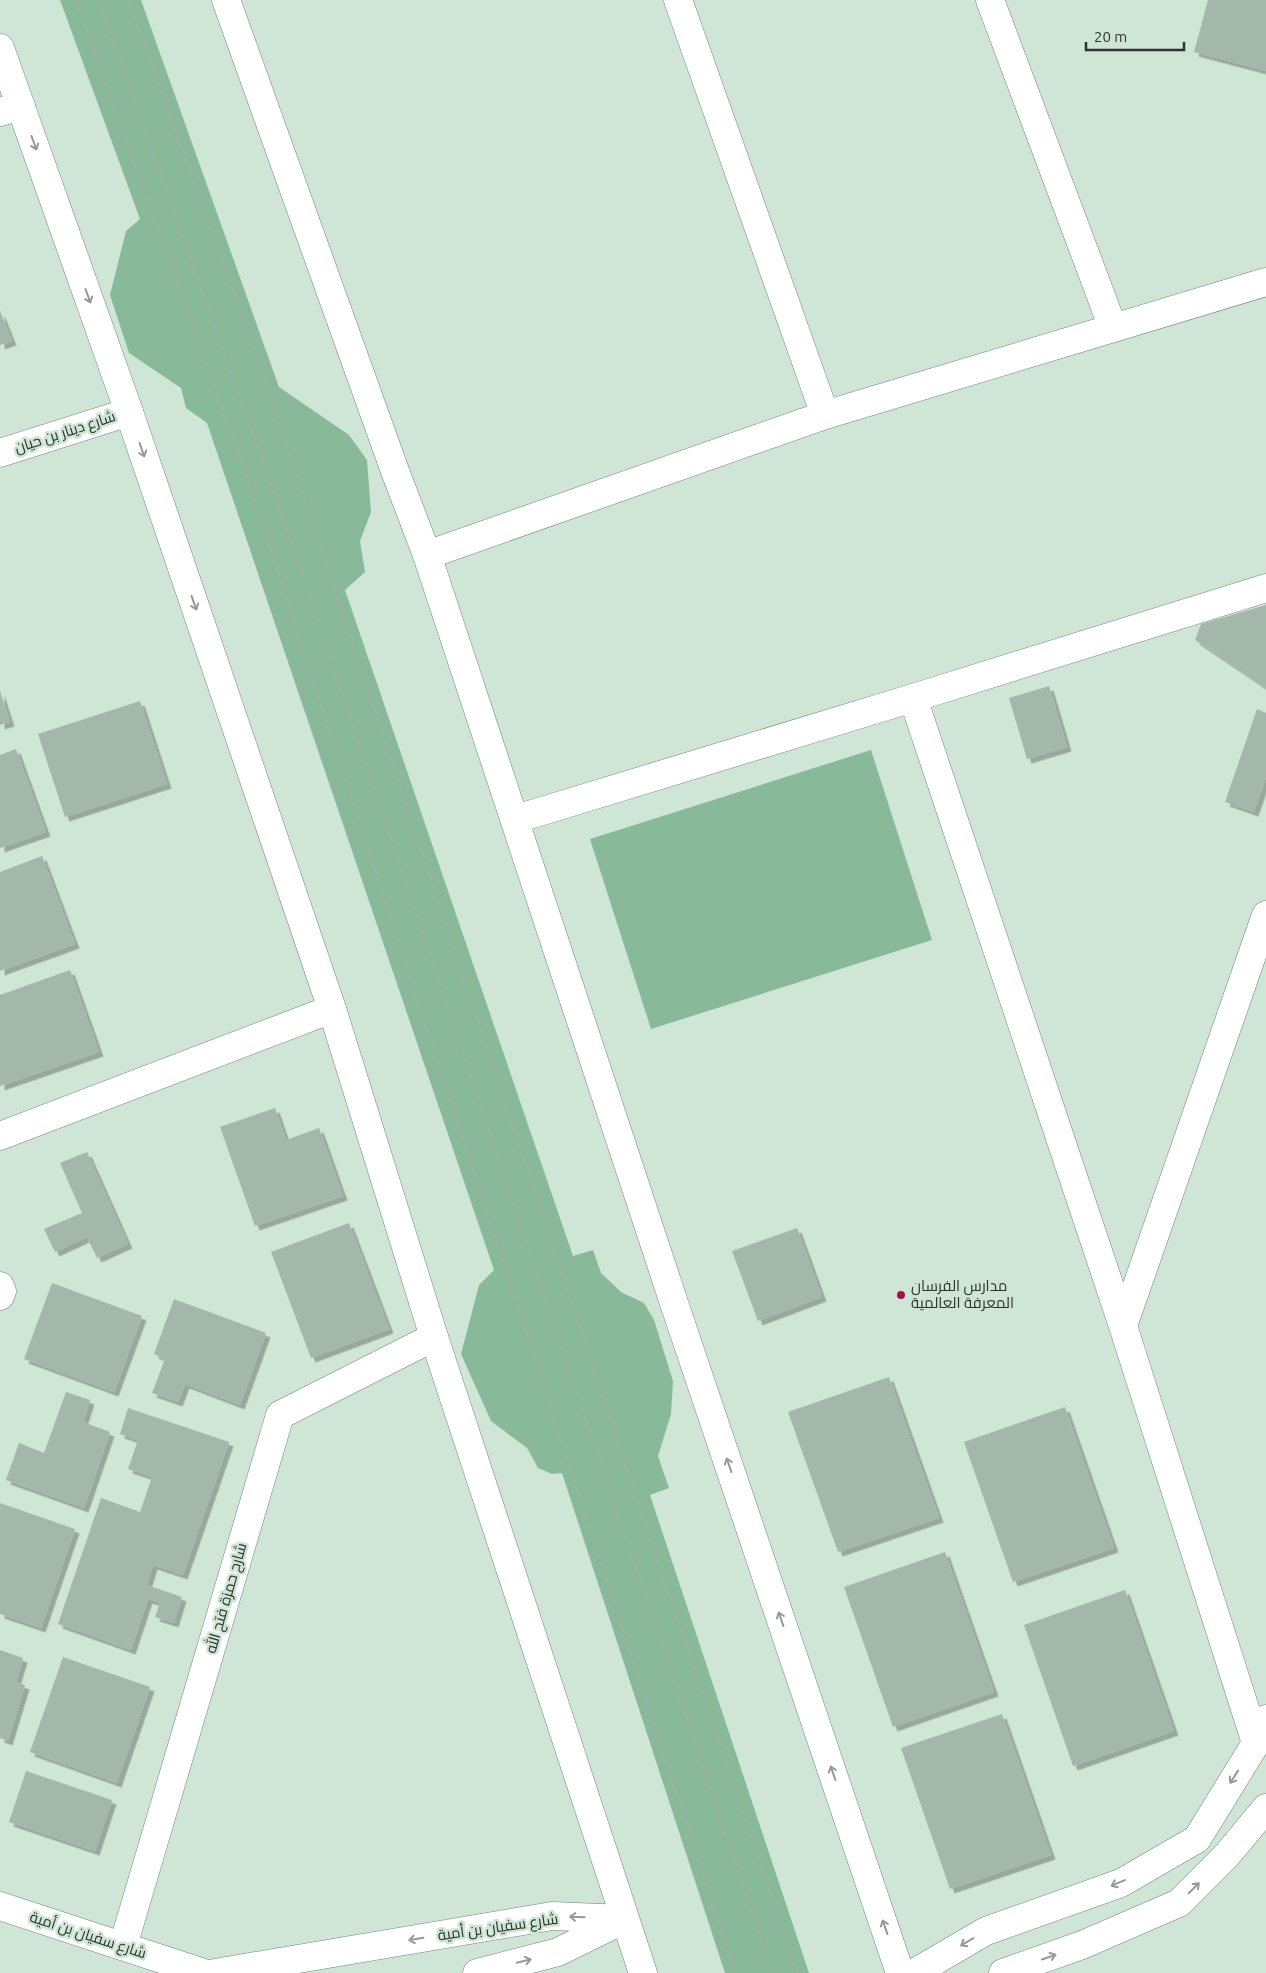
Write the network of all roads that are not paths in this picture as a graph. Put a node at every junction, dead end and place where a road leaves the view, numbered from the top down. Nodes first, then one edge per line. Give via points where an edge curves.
1 (226, 0) edge
2 (678, 0) edge
3 (990, 0) edge
4 (0, 48) edge
5 (10, 109) edge
6 (1266, 282) edge
7 (1113, 328) junction
8 (129, 412) junction
9 (826, 415) junction
10 (0, 453) edge
11 (427, 555) junction
12 (1266, 588) edge
13 (913, 698) junction
14 (516, 819) junction
15 (1266, 915) edge
16 (332, 1009) junction
17 (0, 1136) edge
18 (0, 1286) edge
19 (0, 1296) edge
20 (1123, 1326) junction
21 (434, 1337) junction
22 (1261, 1731) edge
23 (1266, 1808) edge
24 (0, 1906) edge
25 (625, 1919) junction
26 (123, 1946) junction
27 (204, 1973) edge
28 (215, 1973) edge
29 (477, 1973) edge
30 (643, 1973) edge
31 (900, 1973) edge
32 (914, 1973) edge
33 (1002, 1973) edge

1 - 11 street
2 - 9 street
3 - 7 street
4 - 5 street
5 -> 8 street
6 - 7 street
7 - 9 street
8 - 10 street, شارع دينار بن حيان
8 -> 16 street
9 - 11 street
11 - 14 street
12 - 13 street
13 - 14 street
13 - 20 street
31 -> 14 street via 672,1296
15 - 20 street
16 - 17 street
16 - 21 street
18 - 19 street
20 - 22 street
21 - 25 street
21 - 26 street, شارح حمزة فتح الله via 280,1415
22 -> 32 street via 1197,1839 1121,1883 986,1931
33 -> 23 street via 1082,1945 1179,1903 1227,1856
24 - 26 street, شارع سفيان بن أمية
25 -> 28 street, شارع سفيان بن أمية via 552,1916
29 -> 25 street, شارع سفيان بن أمية via 558,1952
25 - 30 street
26 - 27 street, شارع سفيان بن أمية

